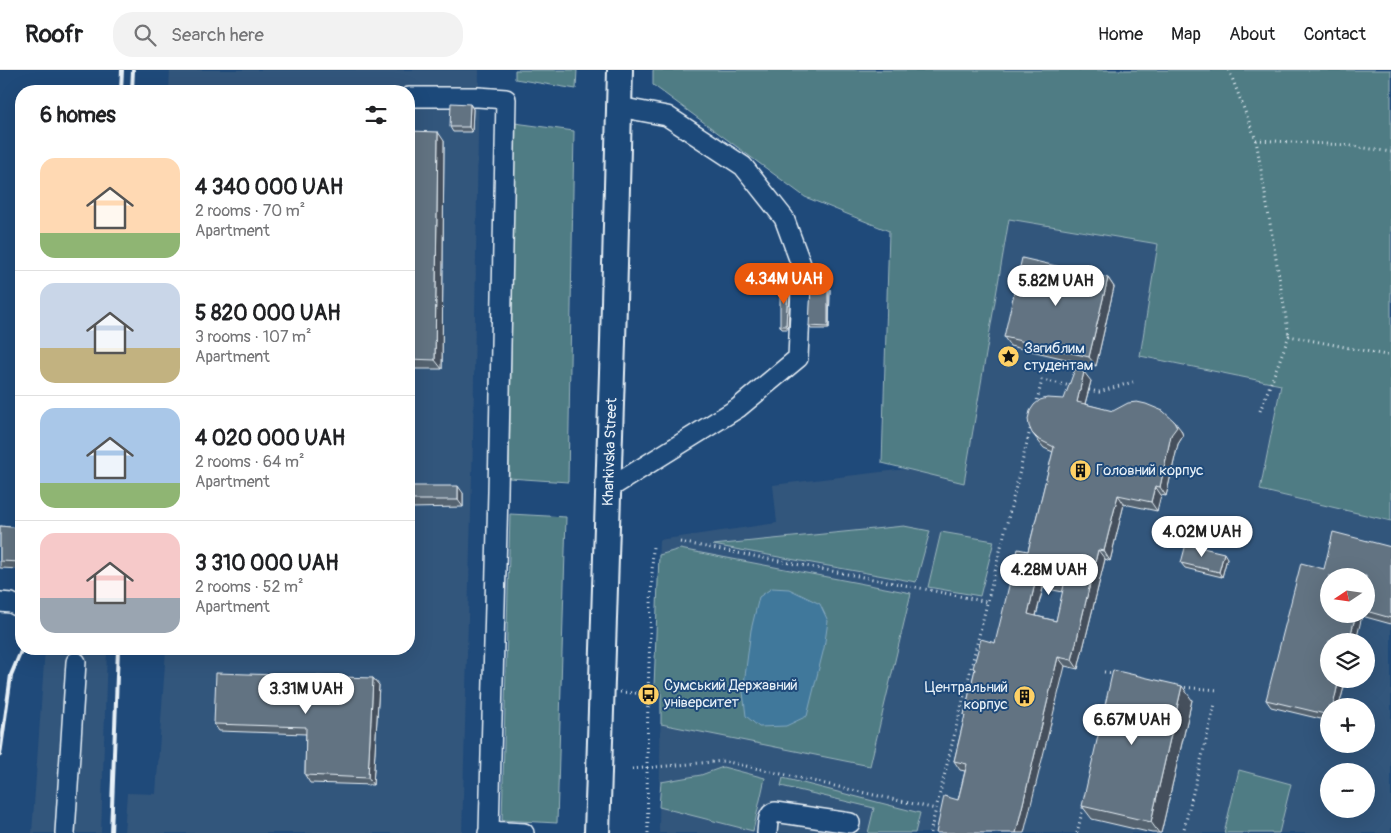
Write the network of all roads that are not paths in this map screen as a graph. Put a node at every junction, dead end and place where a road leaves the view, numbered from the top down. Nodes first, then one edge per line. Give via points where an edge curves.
1 (620, 70) edge
2 (415, 97) edge
3 (619, 107) junction
4 (608, 489) junction
5 (76, 662) dead end
6 (850, 823) dead end
7 (489, 832) edge
8 (66, 833) edge
9 (524, 833) edge
10 (596, 833) edge
11 (767, 833) edge

1 - 3 main road, Kharkivska Street
2 - 7 lane via 506,98
3 - 4 main road, Kharkivska Street
3 - 4 lane via 667,116 743,166 784,218 802,267 798,358 738,408
4 - 10 main road, Kharkivska Street
5 - 8 lane
6 - 11 lane via 775,812 769,816
7 - 9 lane

